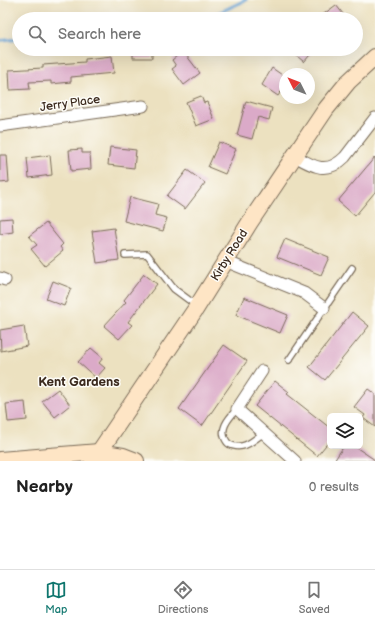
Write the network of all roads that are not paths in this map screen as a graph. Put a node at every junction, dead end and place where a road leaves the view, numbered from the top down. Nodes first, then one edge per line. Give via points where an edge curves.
1 (375, 58) edge
2 (143, 106) dead end
3 (375, 118) edge
4 (0, 126) edge
5 (295, 156) junction
6 (125, 255) dead end
7 (225, 261) junction
8 (352, 268) dead end
9 (197, 306) junction
10 (324, 308) junction
11 (289, 360) dead end
12 (262, 371) dead end
13 (236, 409) junction
14 (264, 433) junction
15 (96, 457) edge
16 (0, 460) edge
17 (136, 461) edge
18 (295, 461) edge

1 - 5 main road, Kirby Road via 337,94
2 - 4 street, Jerry Place
3 - 5 street via 346,157 334,165 319,167
5 - 7 main road, Kirby Road
6 - 9 lane via 146,254 174,289
7 - 9 main road, Kirby Road
7 - 10 street via 304,294
8 - 10 lane
9 - 15 main road, Kirby Road
10 - 11 lane
12 - 13 street
13 - 14 street
13 - 14 lane via 224,426 224,439 229,445 243,446
14 - 18 street
15 - 16 main road
15 - 17 main road via 123,456

